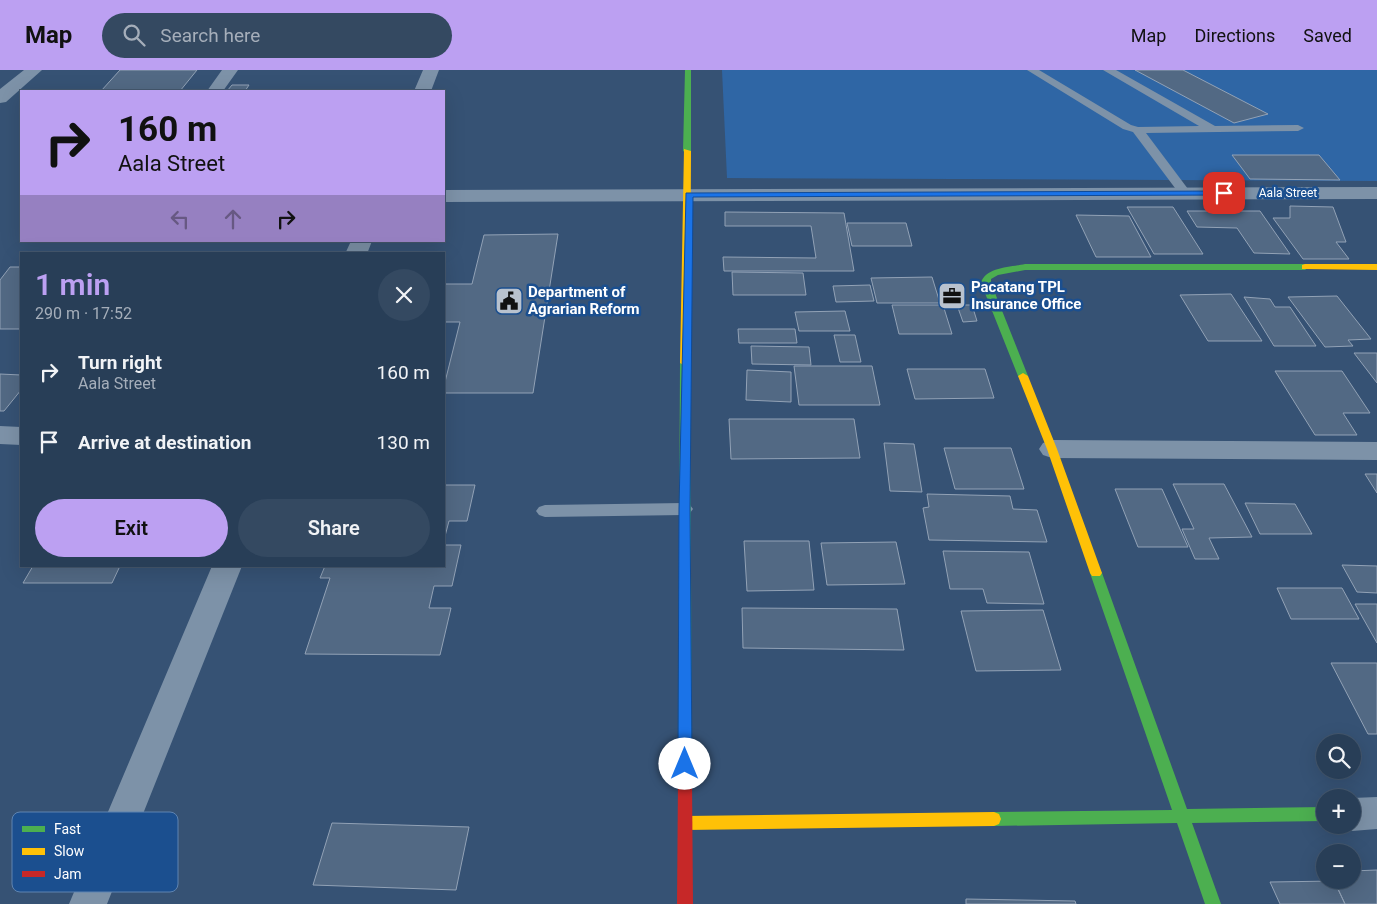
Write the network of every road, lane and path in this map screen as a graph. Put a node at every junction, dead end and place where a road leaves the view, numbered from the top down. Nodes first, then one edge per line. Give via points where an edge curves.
1 (34, 70) edge
2 (230, 70) edge
3 (432, 70) edge
4 (688, 70) edge
5 (1032, 70) edge
6 (1108, 70) edge
7 (215, 90) edge
8 (423, 90) edge
9 (2, 95) edge
10 (1298, 128) dead end
11 (1214, 129) junction
12 (1137, 130) junction
13 (1185, 193) junction
14 (1377, 193) edge
15 (688, 195) junction
16 (445, 196) edge
17 (1377, 267) edge
18 (0, 436) edge
19 (20, 436) edge
20 (1052, 449) junction
21 (1377, 450) edge
22 (684, 509) junction
23 (546, 511) dead end
24 (227, 567) edge
25 (126, 812) edge
26 (1377, 813) edge
27 (1180, 814) junction
28 (1316, 814) edge
29 (1361, 814) edge
30 (685, 823) junction
31 (93, 892) edge
32 (88, 904) edge
33 (685, 904) edge
34 (1213, 904) edge

1 - 9 street
2 - 7 street
3 - 8 street
4 - 15 street
5 - 12 lane
6 - 11 lane
10 - 11 lane
11 - 12 lane
12 - 13 lane
13 - 14 street, Aala Street
13 - 15 street, Aala Street
15 - 16 street, Aala Street
15 - 22 street
17 - 20 street via 1025,267 995,273 987,278 986,283
18 - 19 street
20 - 21 street
20 - 27 street
22 - 23 lane
22 - 30 street
24 - 25 street
26 - 29 street
27 - 28 street
27 - 30 street
27 - 34 street
30 - 33 street
31 - 32 street

